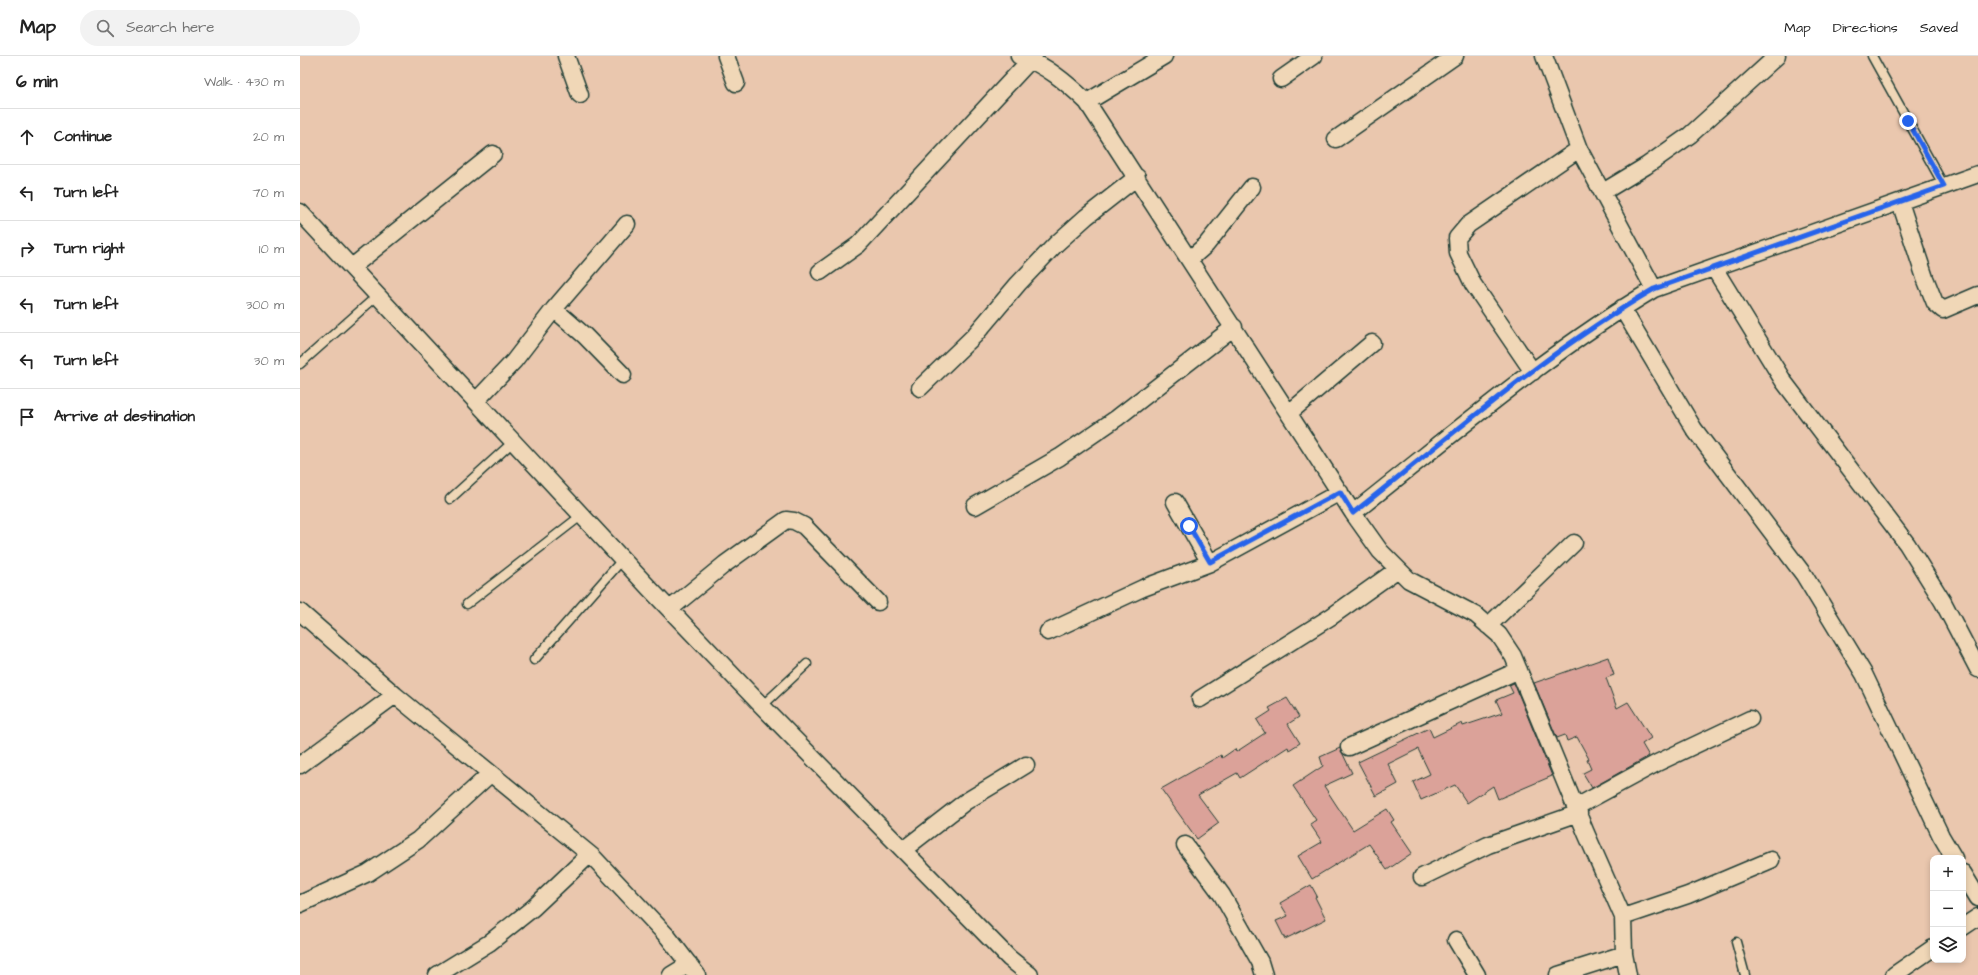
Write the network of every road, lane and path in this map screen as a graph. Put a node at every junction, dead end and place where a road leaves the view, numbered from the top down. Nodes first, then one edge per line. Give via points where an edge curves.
1 (566, 56) edge
2 (726, 56) edge
3 (1164, 56) edge
4 (1314, 56) edge
5 (1454, 56) edge
6 (1544, 56) edge
7 (1777, 56) edge
8 (1872, 56) edge
9 (1027, 57) edge
10 (1281, 79) dead end
11 (736, 83) dead end
12 (580, 95) dead end
13 (1087, 102) junction
14 (1336, 139) dead end
15 (1579, 149) junction
16 (493, 154) dead end
17 (1978, 174) edge
18 (1137, 177) junction
19 (1944, 186) junction
20 (1252, 187) dead end
21 (1603, 192) junction
22 (1900, 202) junction
23 (300, 212) edge
24 (627, 224) dead end
25 (1190, 259) junction
26 (352, 267) junction
27 (1714, 268) junction
28 (820, 272) dead end
29 (1654, 289) junction
30 (378, 295) junction
31 (1978, 295) edge
32 (1622, 308) junction
33 (554, 309) junction
34 (1234, 327) junction
35 (1372, 343) dead end
36 (300, 364) edge
37 (1533, 372) junction
38 (623, 375) dead end
39 (920, 388) dead end
40 (476, 400) junction
41 (1289, 413) junction
42 (514, 441) junction
43 (1340, 492) junction
44 (450, 499) dead end
45 (1175, 502) dead end
46 (975, 506) dead end
47 (1353, 513) junction
48 (582, 515) junction
49 (1574, 543) dead end
50 (623, 560) junction
51 (1210, 562) junction
52 (1398, 569) junction
53 (878, 602) dead end
54 (467, 604) dead end
55 (670, 609) junction
56 (300, 613) edge
57 (1488, 626) junction
58 (1048, 632) dead end
59 (534, 660) dead end
60 (808, 664) dead end
61 (1519, 670) junction
62 (1978, 670) edge
63 (395, 695) junction
64 (1200, 700) dead end
65 (762, 706) junction
66 (1750, 719) dead end
67 (1349, 747) dead end
68 (300, 764) edge
69 (1026, 765) dead end
70 (490, 774) junction
71 (1577, 810) junction
72 (1185, 845) dead end
73 (903, 850) junction
74 (589, 855) junction
75 (1952, 855) edge
76 (1770, 860) dead end
77 (1422, 877) dead end
78 (1966, 878) edge
79 (1978, 898) edge
80 (300, 904) edge
81 (1623, 916) junction
82 (1978, 917) edge
83 (1964, 927) edge
84 (1456, 940) dead end
85 (1736, 942) dead end
86 (1930, 950) edge
87 (1624, 954) junction
88 (693, 970) edge
89 (437, 975) edge
90 (671, 975) edge
91 (1030, 975) edge
92 (1264, 975) edge
93 (1477, 975) edge
94 (1558, 975) edge
95 (1628, 975) edge
96 (1746, 975) edge
97 (1894, 975) edge

1 - 12 street
2 - 11 street
3 - 13 street
4 - 10 street
5 - 14 street
6 - 15 street
7 - 21 street via 1690,134 1646,166
8 - 19 lane
9 - 13 street via 1065,82
9 - 28 street via 952,146 858,245
13 - 18 street
15 - 21 street
15 - 37 street via 1468,225 1457,238 1458,253 1473,284
16 - 26 street
17 - 19 street
18 - 25 street
18 - 39 street via 1056,244 974,336
19 - 22 street
20 - 25 street via 1210,240
21 - 29 street
22 - 27 street
22 - 31 street via 1935,303 1943,310
23 - 26 street
24 - 33 street
25 - 34 street
26 - 30 street
27 - 29 street
27 - 62 street via 1784,382 1907,544 1943,602
29 - 32 street
30 - 36 lane
30 - 40 street
32 - 37 street
32 - 75 street via 1694,429 1808,581 1864,674
33 - 38 street
33 - 40 street via 514,361
34 - 41 street
34 - 46 street via 1117,418 1066,452
35 - 41 street
37 - 47 street
40 - 42 street
41 - 43 street
42 - 44 lane
42 - 48 street
43 - 47 street
43 - 51 street
45 - 51 street
47 - 52 street via 1380,551
48 - 50 street
48 - 54 lane
49 - 57 street
50 - 55 street
50 - 59 lane
51 - 58 street via 1143,588
52 - 57 street via 1409,580 1476,615
52 - 64 street via 1332,616
53 - 55 street via 804,526 786,520 725,564
55 - 65 street
56 - 63 street
57 - 61 street via 1499,635
60 - 65 lane
61 - 67 street
61 - 71 street
63 - 68 street
63 - 70 street
65 - 73 street
66 - 71 street via 1657,763
69 - 73 street via 965,802
70 - 74 street
70 - 80 street via 418,840 368,873
71 - 77 street via 1488,844
71 - 81 street
72 - 92 street via 1222,895 1260,962
73 - 91 street via 1009,958
74 - 88 street via 668,937
74 - 89 street via 533,908 489,943
76 - 81 street via 1688,895
78 - 79 street
81 - 87 street
82 - 83 street
84 - 93 street
85 - 96 lane
86 - 97 street
87 - 94 street
87 - 95 street
88 - 90 street

